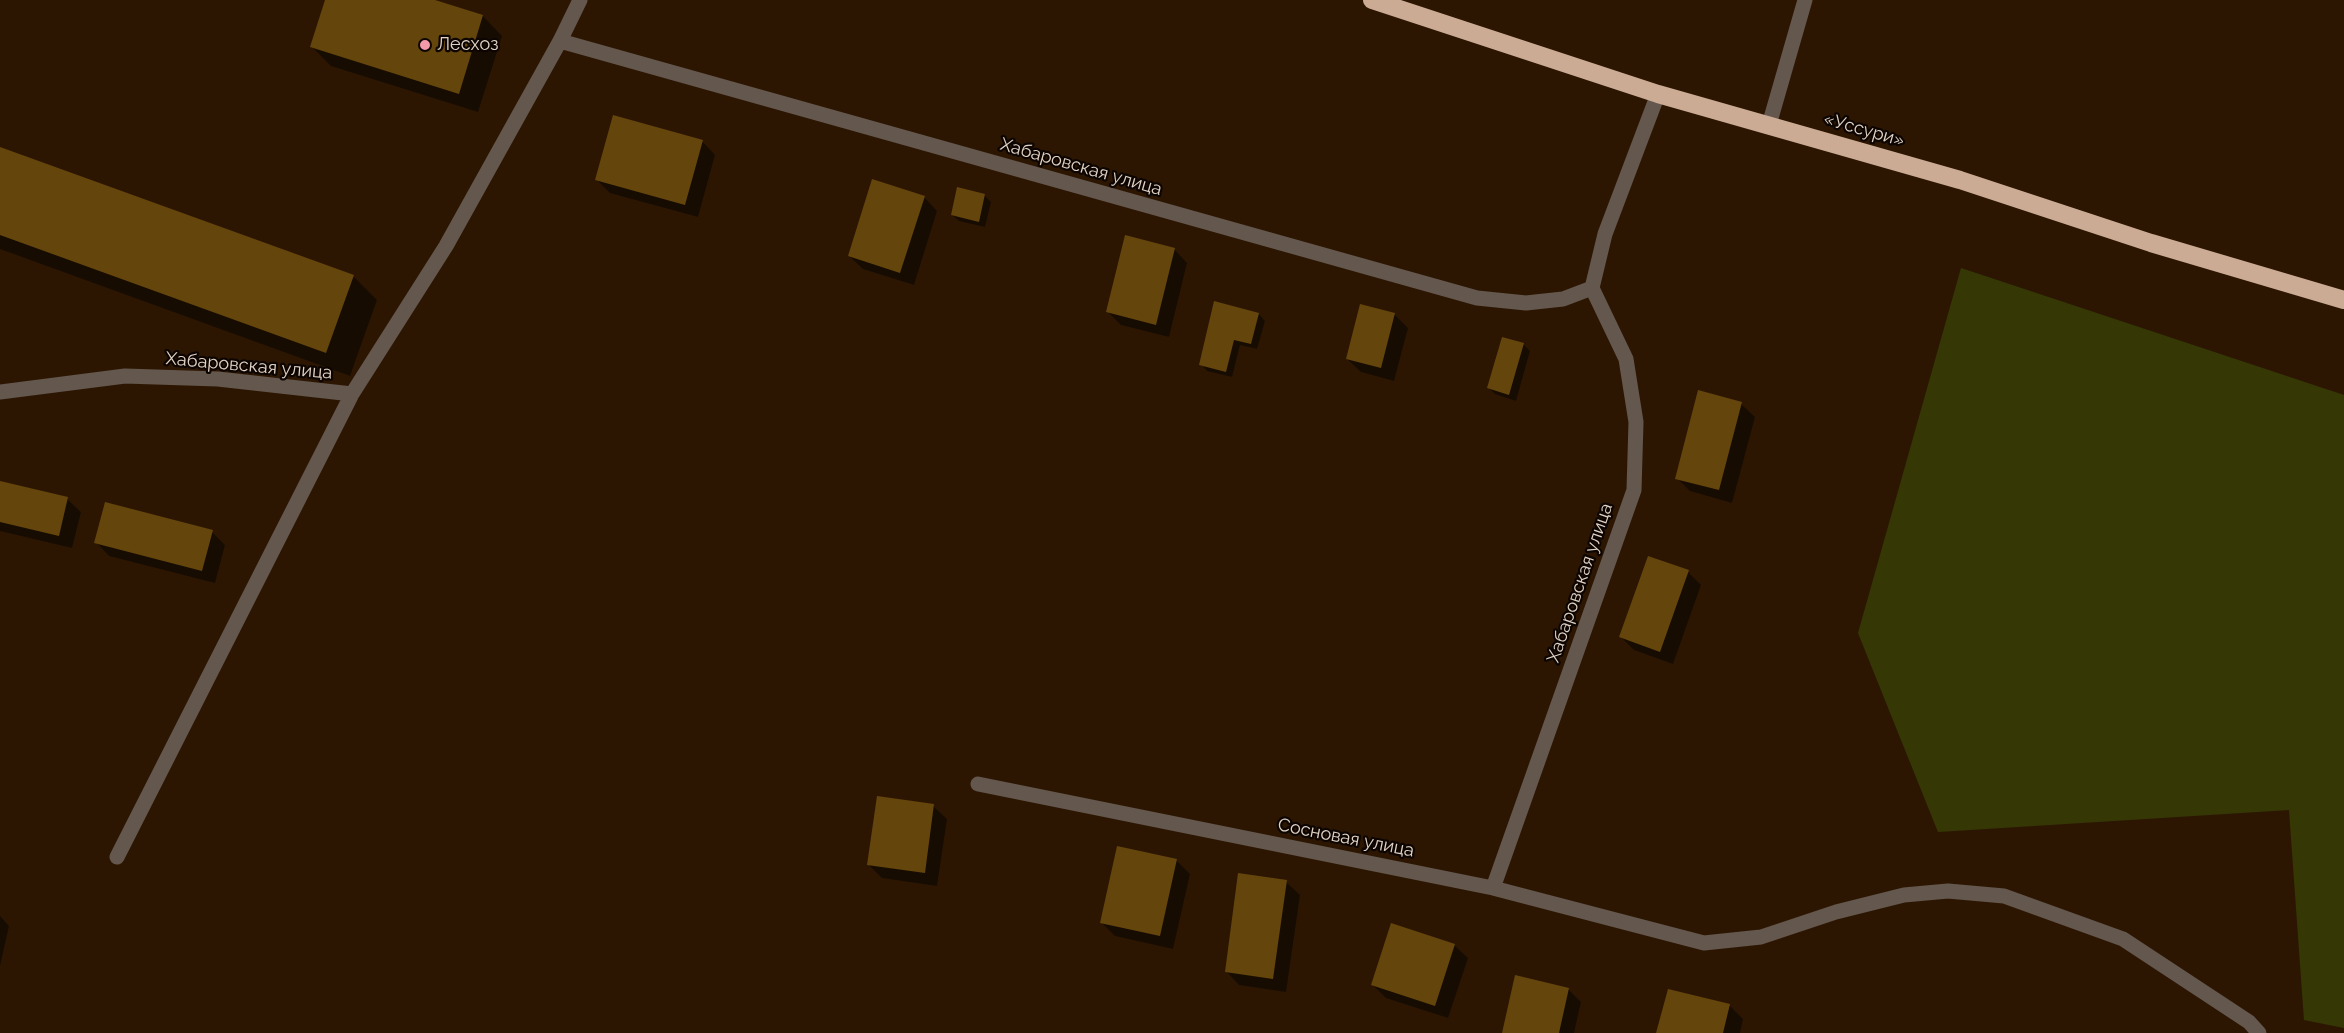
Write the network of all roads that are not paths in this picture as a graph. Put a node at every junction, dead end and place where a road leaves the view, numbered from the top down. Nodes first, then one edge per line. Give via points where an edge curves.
1 (579, 0) edge
2 (1372, 0) edge
3 (1805, 0) edge
4 (560, 41) junction
5 (1658, 94) junction
6 (1769, 125) junction
7 (1592, 288) junction
8 (2344, 300) edge
9 (0, 392) edge
10 (352, 394) junction
11 (978, 784) dead end
12 (117, 857) dead end
13 (1493, 888) junction
14 (2259, 1033) edge

1 - 4 street
2 - 5 highway, «Уссури»
3 - 6 street
4 - 7 street, Хабаровская улица via 1477,298 1526,303 1563,299
4 - 10 street via 446,246
5 - 6 highway, «Уссури»
5 - 7 street via 1605,234
6 - 8 highway, «Уссури»
7 - 13 street, Хабаровская улица via 1626,358 1636,422 1634,490
9 - 10 street, Хабаровская улица via 125,376 219,379
10 - 12 street
11 - 13 street, Сосновая улица
13 - 14 street, Сосновая улица via 1704,943 1761,937 1904,895 1948,891 2004,896 2123,939

